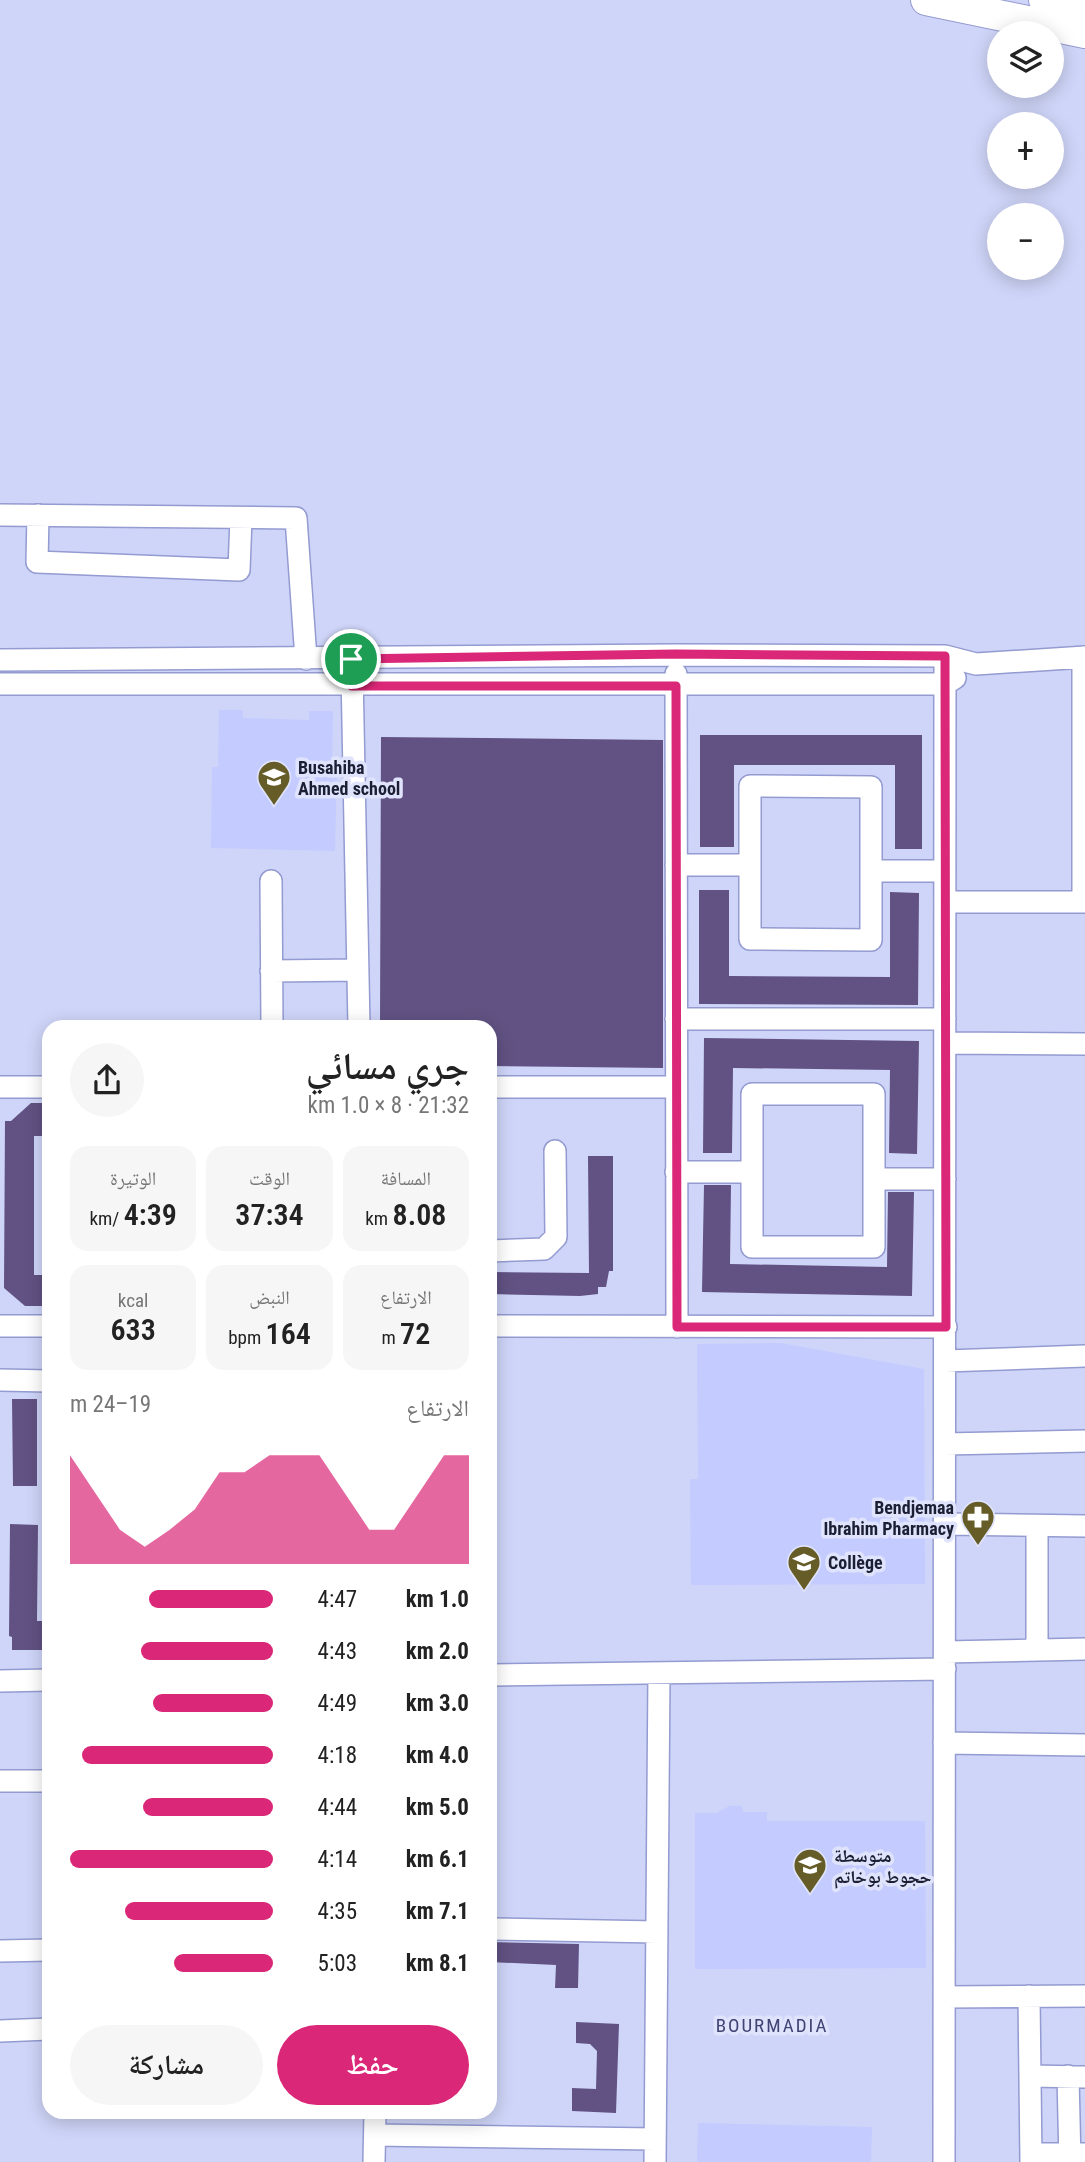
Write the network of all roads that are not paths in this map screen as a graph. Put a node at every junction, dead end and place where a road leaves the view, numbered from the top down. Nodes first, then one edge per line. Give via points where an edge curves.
1 (926, 0) edge
2 (1044, 0) edge
3 (1085, 9) edge
4 (1085, 33) edge
5 (0, 515) edge
6 (38, 515) junction
7 (241, 518) junction
8 (676, 654) junction
9 (945, 656) junction
10 (1084, 657) edge
11 (306, 659) junction
12 (351, 659) junction
13 (0, 660) edge
14 (976, 664) junction
15 (0, 684) edge
16 (945, 684) junction
17 (352, 686) junction
18 (676, 686) junction
19 (676, 864) junction
20 (750, 865) junction
21 (871, 871) junction
22 (945, 872) junction
23 (271, 881) dead end
24 (945, 902) junction
25 (1084, 902) edge
26 (358, 970) junction
27 (271, 971) junction
28 (676, 1019) junction
29 (945, 1019) junction
30 (272, 1020) edge
31 (359, 1020) edge
32 (945, 1044) junction
33 (1085, 1044) edge
34 (0, 1087) edge
35 (42, 1087) edge
36 (497, 1087) edge
37 (676, 1087) junction
38 (555, 1151) dead end
39 (676, 1172) junction
40 (752, 1172) junction
41 (874, 1179) junction
42 (945, 1179) junction
43 (497, 1251) edge
44 (0, 1326) edge
45 (42, 1326) edge
46 (497, 1326) edge
47 (677, 1327) junction
48 (946, 1327) junction
49 (1085, 1356) edge
50 (945, 1361) junction
51 (0, 1380) edge
52 (42, 1381) edge
53 (1085, 1441) edge
54 (944, 1444) junction
55 (945, 1524) junction
56 (1037, 1526) junction
57 (1085, 1526) edge
58 (1085, 1649) edge
59 (1037, 1650) junction
60 (945, 1660) junction
61 (659, 1673) junction
62 (497, 1675) edge
63 (42, 1680) edge
64 (0, 1681) edge
65 (944, 1743) junction
66 (1085, 1745) edge
67 (42, 1781) edge
68 (0, 1782) edge
69 (497, 1929) edge
70 (657, 1932) junction
71 (42, 1950) edge
72 (0, 1951) edge
73 (1029, 1996) junction
74 (1085, 1996) edge
75 (944, 1997) junction
76 (42, 2029) edge
77 (0, 2031) edge
78 (1030, 2076) junction
79 (1077, 2077) edge
80 (375, 2119) edge
81 (375, 2135) junction
82 (655, 2140) junction
83 (1075, 2157) edge
84 (1031, 2158) edge
85 (374, 2162) edge
86 (655, 2162) edge
87 (944, 2162) edge

1 - 4 highway
2 - 3 highway
5 - 6 street
6 - 7 street
6 - 7 street via 37,562 239,570
7 - 11 street via 296,518
8 - 9 street
8 - 12 street
8 - 18 street
9 - 14 street
9 - 16 street
10 - 14 street
10 - 25 street
11 - 12 street
11 - 13 street
12 - 17 street
14 - 16 street
15 - 17 street
16 - 18 street
16 - 22 street
17 - 18 street
17 - 26 street
18 - 19 street
19 - 20 street
19 - 28 street
20 - 21 street via 750,939 871,940
20 - 21 street via 750,786 871,786
21 - 22 street
22 - 24 street
23 - 27 street
24 - 25 street
24 - 29 street
26 - 27 street
26 - 31 street
27 - 30 street
28 - 29 street
28 - 37 street
29 - 32 street
32 - 33 street
32 - 42 street
34 - 35 street
36 - 37 street
37 - 39 street
38 - 43 street via 556,1237 544,1249
39 - 40 street
39 - 47 street
40 - 41 street via 752,1247 874,1247
40 - 41 street via 752,1094 874,1094
41 - 42 street
42 - 48 street
44 - 45 street
46 - 47 street
47 - 48 street
48 - 50 street
49 - 50 street
50 - 54 street
51 - 52 street
53 - 54 street
54 - 55 street
55 - 56 street
55 - 60 street
56 - 57 street
56 - 59 street
58 - 59 street
59 - 60 street
60 - 61 street
60 - 65 street
61 - 62 street
61 - 70 street
63 - 64 street
65 - 66 street
65 - 75 street
67 - 68 street
69 - 70 street
70 - 82 street
71 - 72 street
73 - 74 street
73 - 75 street
73 - 78 street
75 - 87 street
76 - 77 street
78 - 79 street
78 - 84 street
79 - 83 street
80 - 81 street
81 - 82 street
81 - 85 street
82 - 86 street
83 - 84 street

